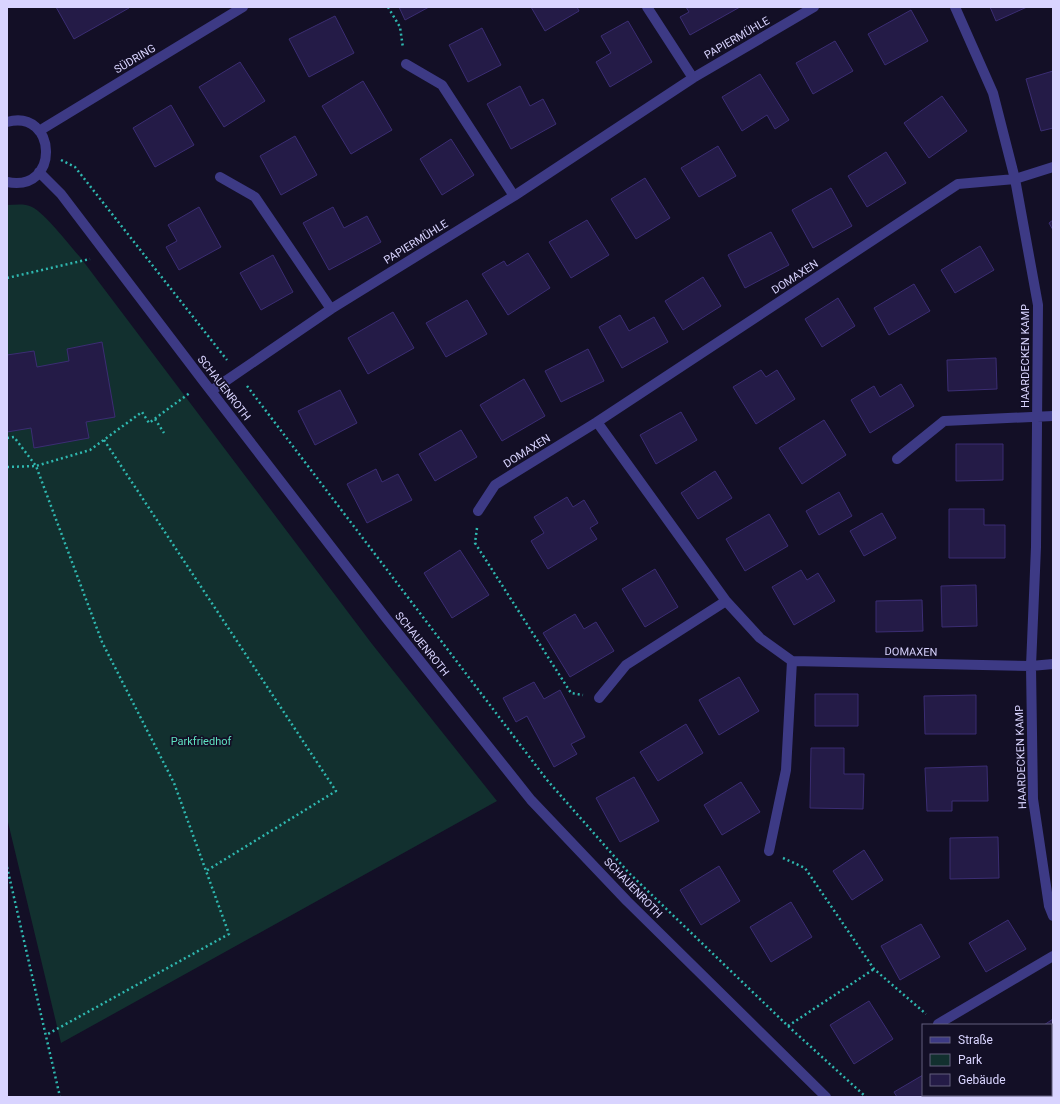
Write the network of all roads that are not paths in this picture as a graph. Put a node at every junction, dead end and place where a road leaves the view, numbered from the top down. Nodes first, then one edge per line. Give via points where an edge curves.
1 (243, 7) edge
2 (647, 7) edge
3 (814, 7) edge
4 (955, 7) edge
5 (406, 64) road end
6 (693, 78) junction
7 (7, 122) edge
8 (39, 131) junction
9 (1053, 167) edge
10 (39, 172) junction
11 (220, 177) dead end
12 (1015, 179) junction
13 (7, 182) edge
14 (514, 196) junction
15 (331, 309) junction
16 (211, 391) junction
17 (1036, 416) junction
18 (1053, 416) edge
19 (597, 422) junction
20 (897, 459) dead end
21 (478, 511) road end
22 (726, 601) junction
23 (792, 661) junction
24 (1053, 664) edge
25 (1031, 666) junction
26 (599, 698) road end
27 (769, 851) road end
28 (1053, 916) edge
29 (1053, 956) edge
30 (938, 1024) edge
31 (826, 1097) edge

1 - 8 street, SÜDRING
2 - 6 street
3 - 6 street, PAPIERMÜHLE
4 - 12 street, HAARDECKEN KAMP via 992,93
5 - 14 street via 442,85
6 - 14 street, PAPIERMÜHLE
7 - 8 street via 22,121 32,124
8 - 10 street via 45,141 47,153 45,163
9 - 12 street
10 - 13 street via 24,182
10 - 16 street, SCHAUENROTH via 61,194
11 - 15 street via 255,197
12 - 17 street, HAARDECKEN KAMP via 1038,305
12 - 19 street, DOMAXEN via 958,184
14 - 15 street, PAPIERMÜHLE
15 - 16 street, PAPIERMÜHLE
16 - 31 street, SCHAUENROTH via 386,618 531,800 627,901
17 - 18 street, HAARDECKEN KAMP
17 - 20 street, HAARDECKEN KAMP via 944,421
17 - 25 street, HAARDECKEN KAMP via 1036,547
19 - 21 street, DOMAXEN via 495,485
19 - 22 street
22 - 23 street via 760,638
22 - 26 street via 626,664
23 - 25 street, DOMAXEN
23 - 27 street via 786,770
24 - 25 street
25 - 28 street, HAARDECKEN KAMP via 1032,799 1048,906
29 - 30 street

